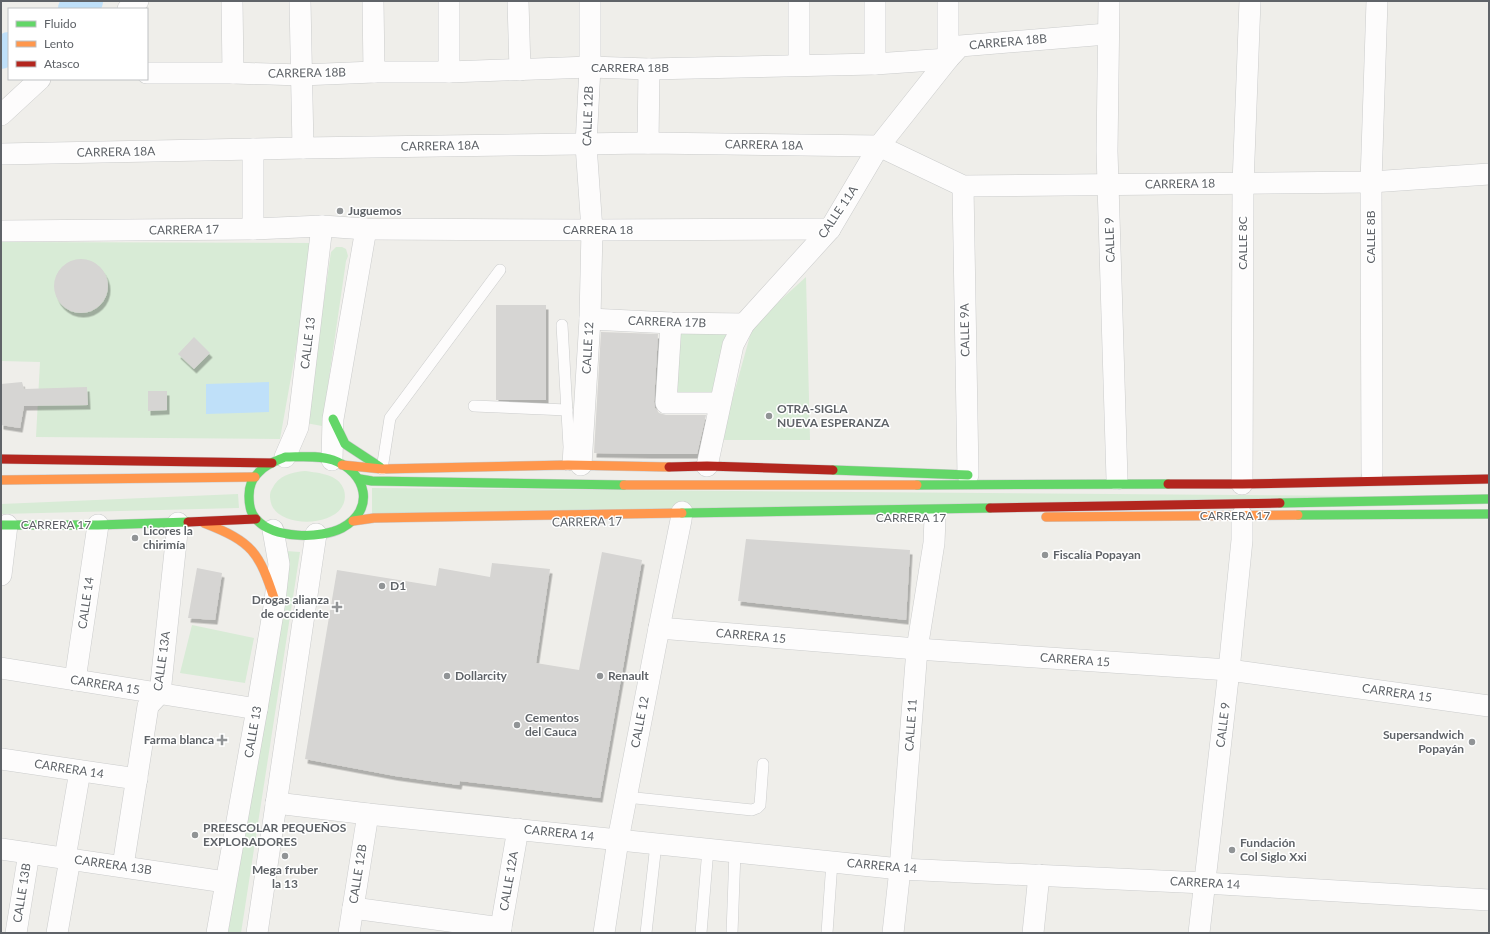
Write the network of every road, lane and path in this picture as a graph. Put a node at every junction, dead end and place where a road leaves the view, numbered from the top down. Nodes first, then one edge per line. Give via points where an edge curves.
1 (138, 1) edge
2 (232, 1) edge
3 (300, 1) edge
4 (373, 1) edge
5 (449, 1) edge
6 (518, 1) edge
7 (590, 1) edge
8 (799, 1) edge
9 (875, 1) edge
10 (948, 1) edge
11 (1109, 1) edge
12 (1250, 1) edge
13 (1377, 1) edge
14 (129, 8) edge
15 (1107, 34) junction
16 (948, 59) junction
17 (875, 64) junction
18 (799, 65) junction
19 (590, 68) junction
20 (650, 69) junction
21 (520, 70) junction
22 (374, 72) junction
23 (449, 72) junction
24 (148, 73) edge
25 (233, 73) junction
26 (301, 75) junction
27 (39, 80) edge
28 (1, 115) edge
29 (648, 143) junction
30 (586, 145) junction
31 (880, 146) junction
32 (303, 148) junction
33 (253, 149) junction
34 (1, 154) edge
35 (1489, 174) edge
36 (1370, 182) junction
37 (1243, 184) junction
38 (1108, 185) junction
39 (963, 186) junction
40 (322, 226) junction
41 (253, 229) junction
42 (366, 229) junction
43 (830, 229) junction
44 (592, 230) junction
45 (1, 231) edge
46 (500, 270) dead end
47 (590, 319) junction
48 (671, 323) junction
49 (744, 324) junction
50 (562, 325) dead end
51 (720, 403) junction
52 (474, 406) dead end
53 (567, 410) junction
54 (333, 419) junction
55 (1, 459) edge
56 (278, 460) junction
57 (337, 462) junction
58 (574, 465) junction
59 (708, 466) junction
60 (649, 467) junction
61 (382, 469) junction
62 (1489, 471) edge
63 (1372, 473) junction
64 (972, 475) joint
65 (999, 475) dead end
66 (255, 477) junction
67 (1117, 479) junction
68 (1489, 479) edge
69 (1, 480) edge
70 (360, 480) junction
71 (1242, 480) junction
72 (646, 485) junction
73 (1489, 499) edge
74 (1489, 514) edge
75 (681, 516) junction
76 (1242, 516) junction
77 (1037, 517) dead end
78 (943, 518) joint
79 (199, 521) junction
80 (353, 521) junction
81 (178, 523) junction
82 (264, 524) junction
83 (4, 525) edge
84 (98, 525) junction
85 (324, 533) junction
86 (1, 575) edge
87 (274, 601) junction
88 (658, 628) junction
89 (917, 649) junction
90 (1, 668) edge
91 (1229, 670) junction
92 (75, 680) junction
93 (160, 693) junction
94 (1489, 706) edge
95 (257, 709) junction
96 (1, 759) edge
97 (763, 764) dead end
98 (80, 770) junction
99 (137, 779) junction
100 (626, 797) junction
101 (276, 803) junction
102 (368, 814) junction
103 (518, 829) junction
104 (618, 840) junction
105 (656, 844) junction
106 (1, 849) edge
107 (708, 849) junction
108 (735, 852) junction
109 (29, 853) junction
110 (67, 858) junction
111 (832, 862) junction
112 (123, 866) junction
113 (900, 869) junction
114 (1039, 875) junction
115 (225, 882) junction
116 (1204, 883) junction
117 (1489, 900) edge
118 (353, 908) junction
119 (500, 931) edge
120 (16, 933) edge
121 (57, 933) edge
122 (217, 933) edge
123 (257, 933) edge
124 (349, 933) edge
125 (604, 933) edge
126 (646, 933) edge
127 (701, 933) edge
128 (732, 933) edge
129 (827, 933) edge
130 (893, 933) edge
131 (1034, 933) edge
132 (1199, 933) edge

1 - 14 street
2 - 25 street
3 - 26 street
4 - 22 street
5 - 23 street
6 - 21 street
7 - 19 street, CALLE 12B
8 - 18 street
9 - 17 street
10 - 16 street
11 - 15 street, CALLE 9
12 - 37 street, CALLE 8C
13 - 36 street, CALLE 8B
15 - 16 street, CARRERA 18B via 960,46
15 - 38 street, CALLE 9
16 - 17 street, CARRERA 18B
16 - 31 street, CALLE 11A
17 - 18 street, CARRERA 18B
18 - 20 street, CARRERA 18B
19 - 20 street, CARRERA 18B
19 - 21 street, CARRERA 18B
19 - 30 street, CALLE 12B
20 - 29 street
21 - 23 street, CARRERA 18B
22 - 23 street, CARRERA 18B
22 - 26 street, CARRERA 18B
24 - 25 street, CARRERA 18B
25 - 26 street, CARRERA 18B
26 - 32 street
27 - 28 street
29 - 30 street, CARRERA 18A
29 - 31 street, CARRERA 18A
30 - 32 street, CARRERA 18A
30 - 44 street, CALLE 12B
31 - 39 street, CARRERA 18
31 - 43 street, CALLE 11A
32 - 33 street, CARRERA 18A
33 - 34 street, CARRERA 18A
33 - 41 street
35 - 36 street, CARRERA 18
36 - 37 street, CARRERA 18
36 - 63 street, CALLE 8B
37 - 38 street, CARRERA 18
37 - 71 street, CALLE 8C
38 - 39 street, CARRERA 18
38 - 67 street, CALLE 9
39 - 64 street, CALLE 9A
40 - 41 street, CARRERA 17
40 - 42 street, CARRERA 17
40 - 56 street, CALLE 13 via 298,427
41 - 45 street, CARRERA 17
42 - 44 street, CARRERA 18
42 - 54 street
43 - 44 street, CARRERA 18
43 - 49 street, CALLE 11A
44 - 47 street, CALLE 12
46 - 61 lane via 390,418
47 - 48 street, CARRERA 17B
47 - 58 street, CALLE 12
48 - 49 street, CARRERA 17B
48 - 51 street via 666,403
49 - 51 street, CALLE 11A via 733,345
50 - 53 lane
51 - 59 street, CALLE 11A
52 - 53 lane
53 - 58 lane via 569,447
54 - 57 street
54 - 61 main road via 345,444
55 - 56 main road
56 - 57 main road via 315,457
56 - 66 main road via 262,469
57 - 61 main road
57 - 70 main road via 353,471
58 - 60 main road
58 - 61 main road
59 - 60 main road
59 - 64 main road
60 - 72 main road
62 - 63 main road
63 - 71 main road
65 - 67 main road
66 - 69 main road
66 - 82 main road via 250,485 249,505
67 - 71 main road
68 - 71 main road
70 - 72 main road
70 - 80 main road via 364,500
71 - 72 main road
73 - 75 main road, CARRERA 17
74 - 76 main road, CARRERA 17
75 - 78 main road, CARRERA 17
75 - 80 main road, CARRERA 17 via 374,518
75 - 85 main road, CARRERA 17 via 388,526
75 - 88 street, CALLE 12
76 - 77 main road, CARRERA 17
76 - 91 street, CALLE 9 via 1242,540
78 - 89 street, CALLE 11 via 934,543
79 - 81 main road, CARRERA 17
79 - 82 main road, CARRERA 17
79 - 87 main road via 226,531 248,546 266,575
80 - 85 main road via 343,528
81 - 84 main road, CARRERA 17
81 - 93 street, CALLE 13A
82 - 85 main road via 297,535
82 - 87 street, CALLE 13 via 279,564
83 - 84 main road, CARRERA 17
83 - 86 street
84 - 92 street, CALLE 14
85 - 101 street
87 - 95 street, CALLE 13
88 - 89 street, CARRERA 15
88 - 100 street, CALLE 12
89 - 91 street, CARRERA 15
89 - 113 street, CALLE 11
90 - 92 street, CARRERA 15
91 - 94 street, CARRERA 15
91 - 116 street, CALLE 9
92 - 93 street, CARRERA 15
93 - 95 street, CARRERA 15
93 - 99 street, CALLE 13A via 148,706
95 - 115 street, CALLE 13
96 - 98 street, CARRERA 14
97 - 100 lane via 760,805 752,810
98 - 99 street, CARRERA 14
98 - 110 street
99 - 112 street, CALLE 13A
100 - 104 street, CALLE 12
101 - 102 street, CARRERA 14
101 - 123 street
102 - 103 street, CARRERA 14
102 - 118 street, CALLE 12B
103 - 104 street, CARRERA 14
103 - 119 street, CALLE 12A
104 - 105 street, CARRERA 14
104 - 125 street, CALLE 12
105 - 107 street, CARRERA 14
105 - 126 lane
106 - 109 street, CARRERA 13B
107 - 108 street, CARRERA 14
107 - 127 lane
108 - 111 street, CARRERA 14
108 - 128 lane
109 - 110 street, CARRERA 13B
109 - 120 street, CALLE 13B
110 - 112 street, CARRERA 13B
110 - 121 street
111 - 113 street, CARRERA 14
111 - 129 lane
112 - 115 street, CARRERA 13B
113 - 114 street, CARRERA 14
113 - 130 street, CALLE 11
114 - 116 street, CARRERA 14
114 - 131 street
115 - 122 street, CALLE 13
116 - 117 street, CARRERA 14
116 - 132 street, CALLE 9
118 - 119 street
118 - 124 street, CALLE 12B

